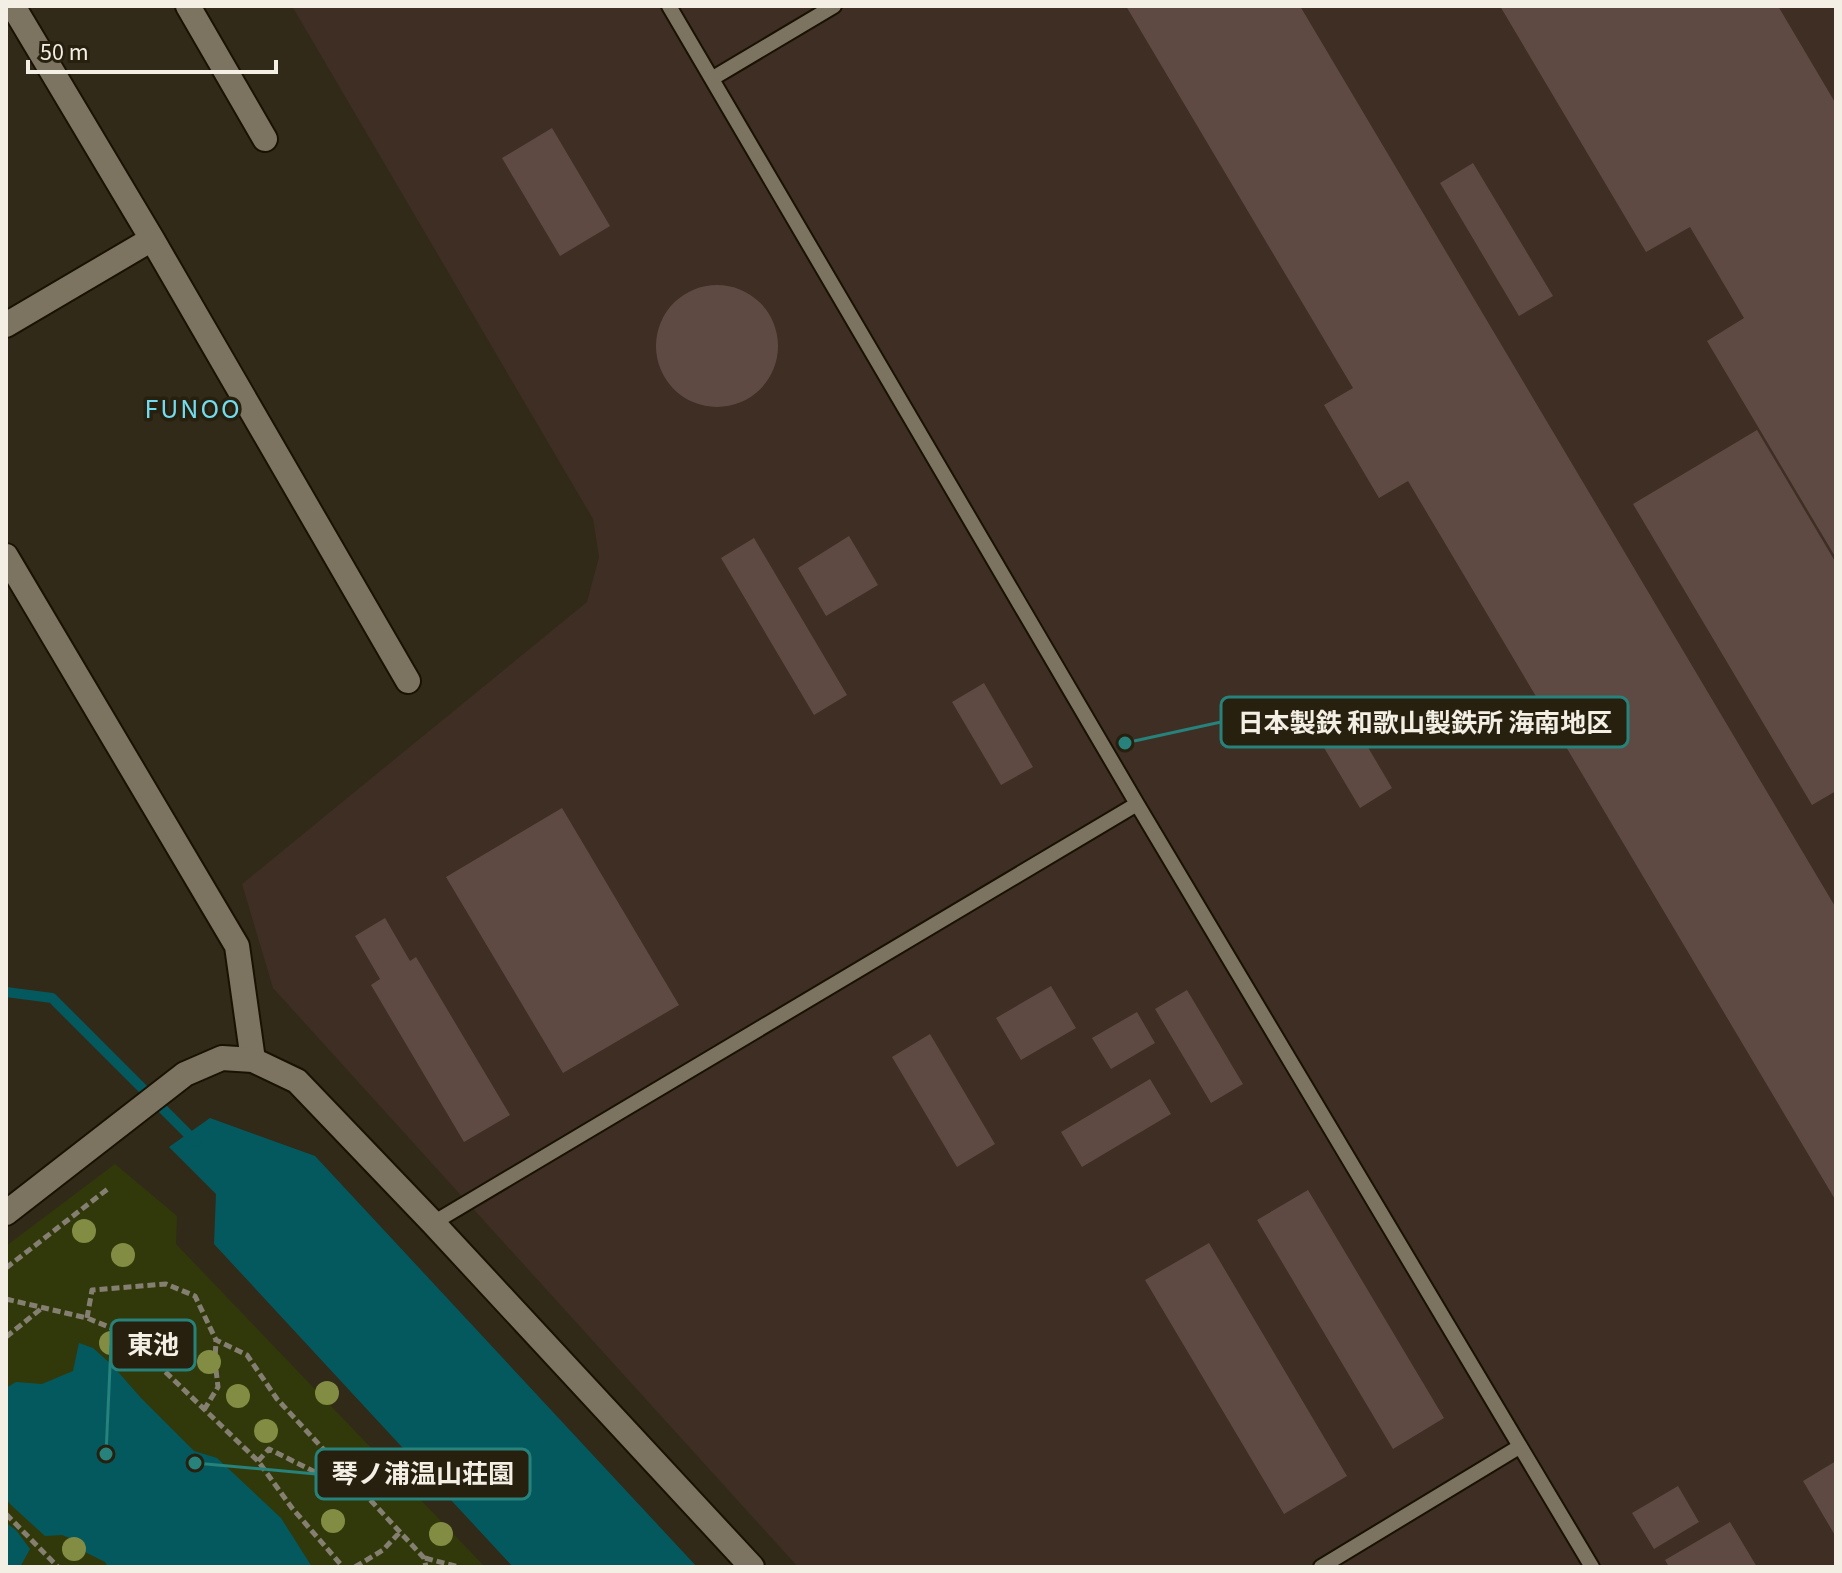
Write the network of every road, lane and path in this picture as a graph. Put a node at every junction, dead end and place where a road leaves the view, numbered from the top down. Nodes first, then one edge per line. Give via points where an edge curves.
1 (13, 6) edge
2 (188, 6) edge
3 (669, 6) edge
4 (834, 6) edge
5 (713, 78) junction
6 (265, 139) dead end
7 (152, 239) junction
8 (6, 325) edge
9 (6, 556) edge
10 (408, 681) dead end
11 (1137, 804) junction
12 (253, 1060) junction
13 (109, 1188) dead end
14 (6, 1213) edge
15 (433, 1223) junction
16 (6, 1268) edge
17 (6, 1299) edge
18 (42, 1308) junction
19 (87, 1318) junction
20 (6, 1337) edge
21 (216, 1340) junction
22 (204, 1410) junction
23 (1519, 1447) junction
24 (258, 1461) junction
25 (348, 1475) junction
26 (6, 1514) edge
27 (400, 1532) junction
28 (424, 1558) junction
29 (58, 1567) edge
30 (343, 1567) edge
31 (355, 1567) edge
32 (426, 1567) edge
33 (459, 1567) edge
34 (752, 1567) edge
35 (1321, 1567) edge
36 (1592, 1567) edge

1 - 7 street
2 - 6 street
3 - 5 lane
4 - 5 lane
5 - 11 lane
7 - 8 street
7 - 10 street
9 - 12 street via 237,946
11 - 15 lane
11 - 23 lane
12 - 14 street via 222,1058 185,1074
12 - 15 street via 297,1081
13 - 16 path
15 - 34 street
17 - 18 path
18 - 19 path
18 - 20 path
19 - 21 path via 92,1290 166,1284 195,1296
19 - 22 path via 126,1334
21 - 22 path via 218,1387
21 - 25 path via 247,1355 277,1399
22 - 24 path
23 - 35 lane
23 - 36 lane
24 - 25 path via 269,1449 321,1475
24 - 30 path
25 - 27 path
26 - 29 path
27 - 28 path
27 - 31 path
28 - 32 path
28 - 33 path

